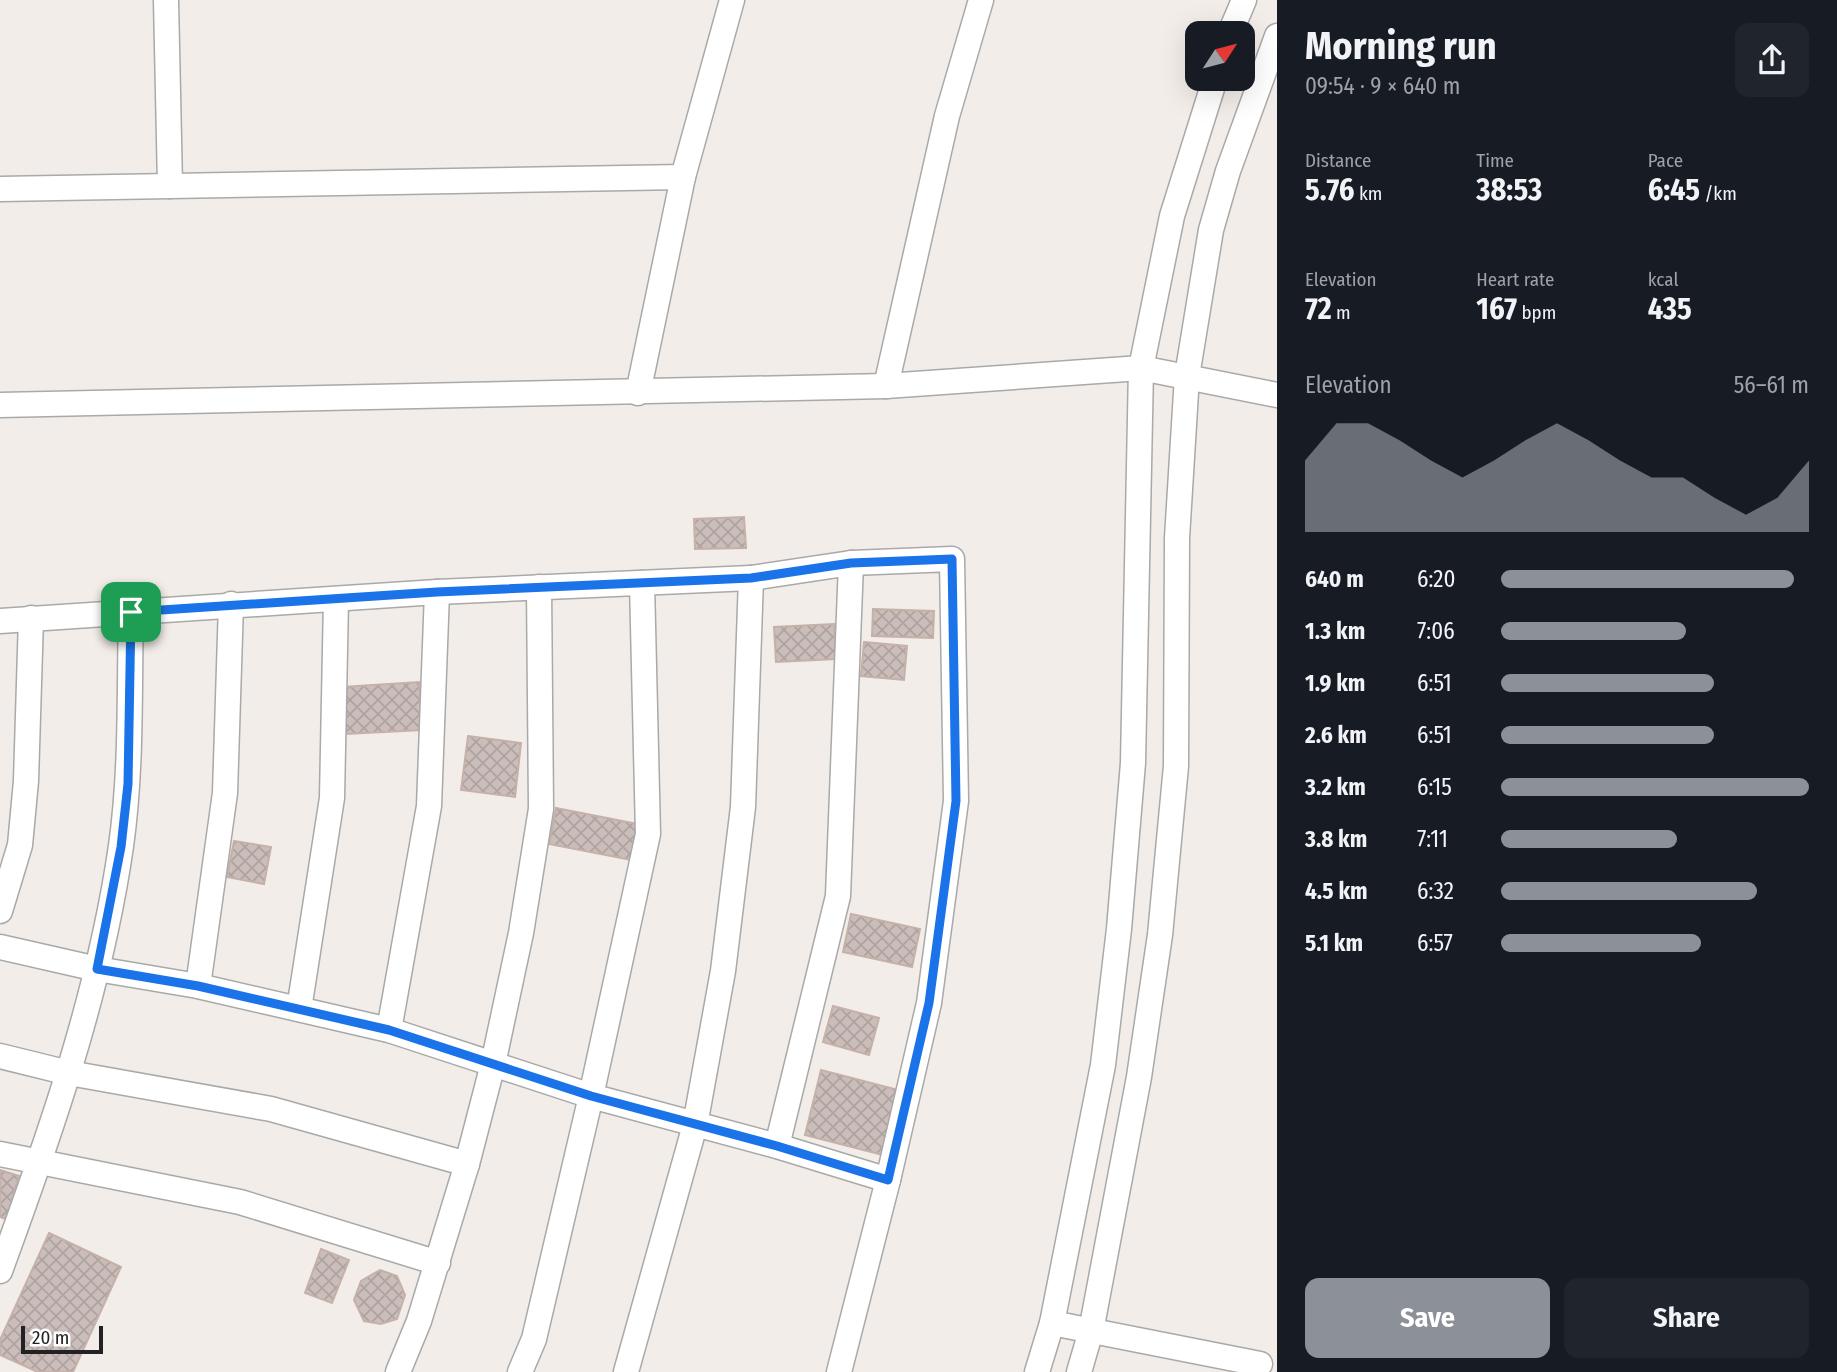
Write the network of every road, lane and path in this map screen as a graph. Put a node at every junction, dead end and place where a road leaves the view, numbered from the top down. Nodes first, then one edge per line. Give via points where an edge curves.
1 (166, 0) edge
2 (732, 0) edge
3 (981, 0) edge
4 (1244, 0) edge
5 (1235, 21) edge
6 (1277, 36) edge
7 (1211, 91) edge
8 (683, 177) junction
9 (170, 186) junction
10 (0, 189) edge
11 (1141, 368) junction
12 (1187, 376) junction
13 (886, 386) junction
14 (638, 393) junction
15 (1277, 395) edge
16 (0, 405) edge
17 (851, 563) junction
18 (751, 578) junction
19 (642, 583) junction
20 (539, 587) junction
21 (437, 592) junction
22 (336, 600) junction
23 (231, 604) junction
24 (131, 612) junction
25 (31, 618) junction
26 (0, 621) edge
27 (0, 911) edge
28 (0, 947) edge
29 (97, 969) junction
30 (198, 986) junction
31 (299, 1009) junction
32 (389, 1030) junction
33 (0, 1056) edge
34 (493, 1064) junction
35 (69, 1073) junction
36 (591, 1096) junction
37 (695, 1125) junction
38 (777, 1146) junction
39 (0, 1154) edge
40 (40, 1162) junction
41 (467, 1164) junction
42 (888, 1180) junction
43 (438, 1264) junction
44 (0, 1270) edge
45 (1052, 1323) junction
46 (1091, 1331) junction
47 (1260, 1364) dead end
48 (398, 1372) edge
49 (520, 1372) edge
50 (625, 1372) edge
51 (839, 1372) edge
52 (1037, 1372) edge
53 (1079, 1372) edge

1 - 9 street
2 - 8 street
3 - 13 street via 947,116
4 - 5 street
6 - 12 street via 1211,230
7 - 11 street via 1172,216
8 - 9 street
8 - 14 street
9 - 10 street
11 - 12 street
11 - 13 street
11 - 45 street via 1133,763 1119,929 1103,1065
12 - 15 street
12 - 46 street via 1177,538 1176,766 1160,935 1139,1077
13 - 14 street
14 - 16 street
17 - 18 street
17 - 38 street via 838,896
17 - 42 street via 952,559 956,801 929,1003
18 - 19 street
18 - 37 street via 743,807 723,971
19 - 20 street
19 - 36 street via 648,834
20 - 21 street
20 - 34 street via 541,809
21 - 22 street
21 - 32 street via 429,806
22 - 23 street
22 - 31 street via 332,798
23 - 24 street
23 - 30 street via 225,793
24 - 25 street
24 - 29 street via 128,784 121,847
25 - 26 street
25 - 27 street via 20,845
28 - 29 street
29 - 30 street
29 - 35 street
30 - 31 street
31 - 32 street
32 - 34 street
33 - 35 street
34 - 36 street
34 - 41 street
35 - 40 street
35 - 41 street via 271,1109
36 - 37 street
36 - 49 street via 534,1339
37 - 38 street
37 - 50 street
38 - 42 street
39 - 40 street
40 - 43 street via 240,1202
40 - 44 street
41 - 43 street
42 - 51 street
43 - 48 street
45 - 46 street
45 - 52 street
46 - 47 street
46 - 53 street

